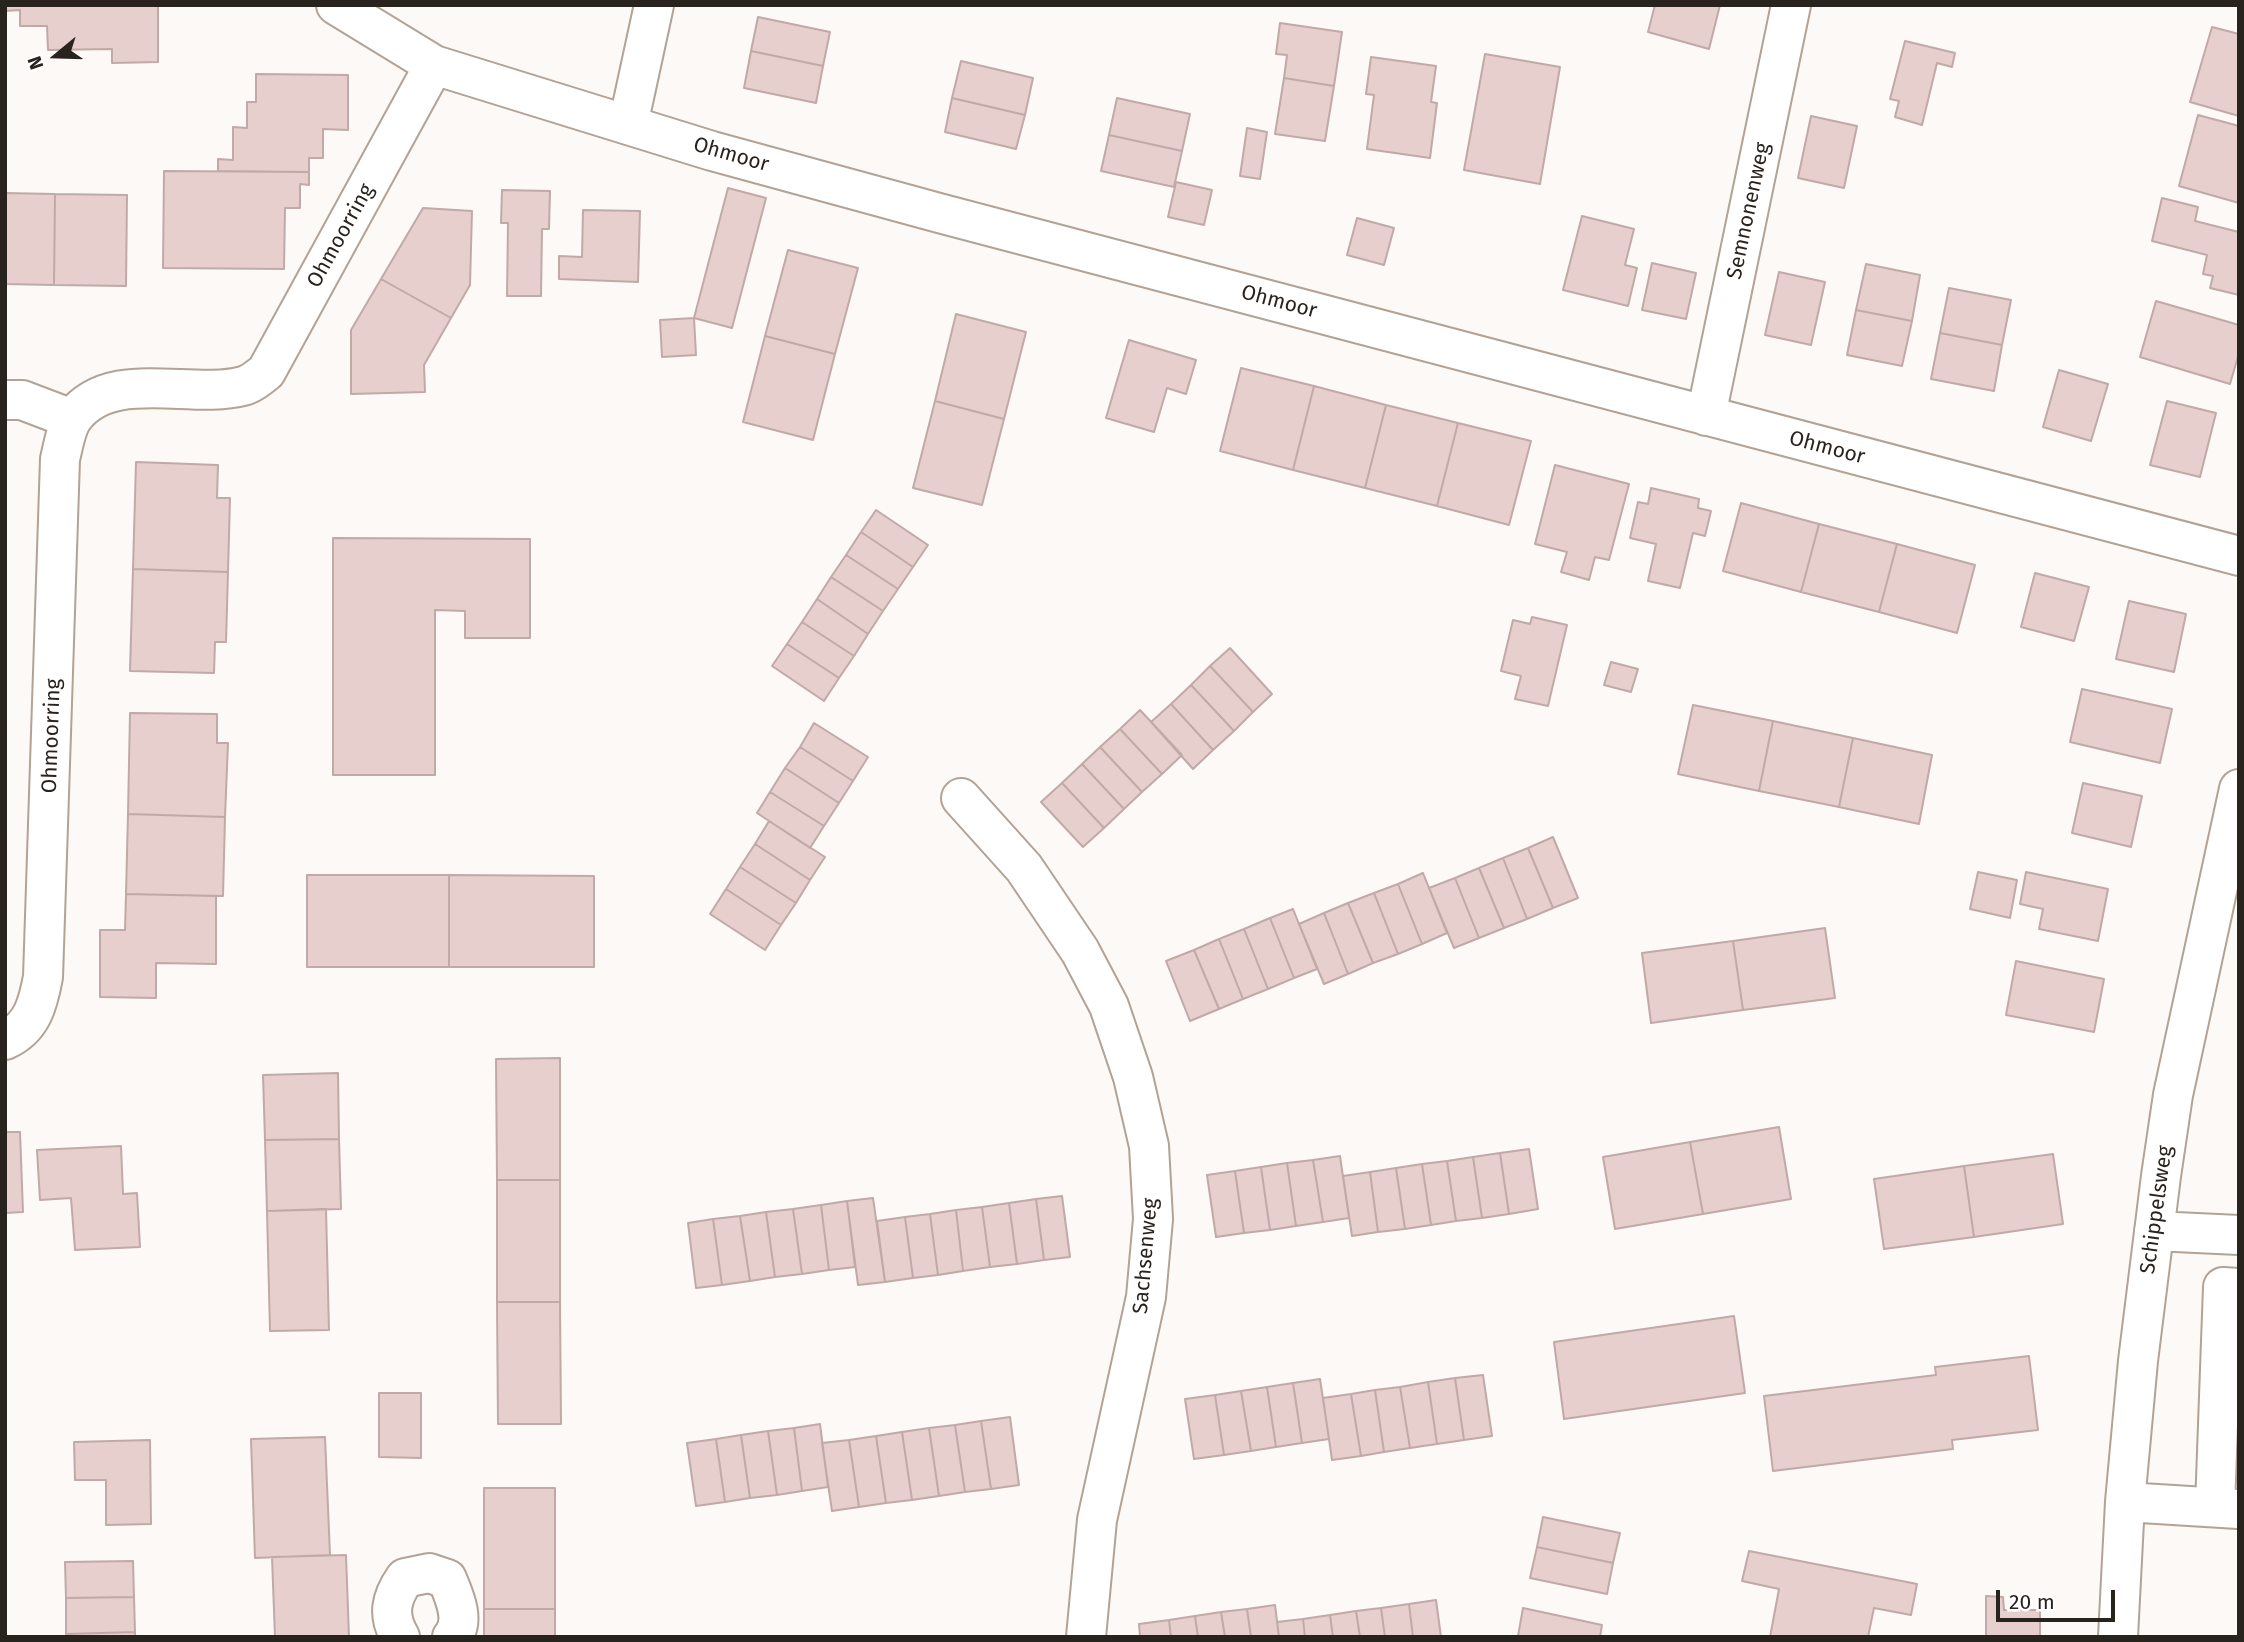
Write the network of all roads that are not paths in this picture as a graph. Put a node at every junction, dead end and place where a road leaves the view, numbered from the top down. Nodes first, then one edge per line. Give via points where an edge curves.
1 (336, 5) edge
2 (654, 5) edge
3 (1791, 5) edge
4 (434, 65) junction
5 (628, 125) junction
6 (5, 400) edge
7 (1706, 416) junction
8 (72, 419) junction
9 (2239, 556) edge
10 (2239, 789) edge
11 (961, 798) dead end
12 (5, 1040) edge
13 (2154, 1231) junction
14 (2239, 1235) edge
15 (2239, 1288) edge
16 (2125, 1502) junction
17 (2227, 1508) edge
18 (400, 1637) edge
19 (452, 1637) edge
20 (1086, 1637) edge
21 (2118, 1637) edge

1 - 4 street, Ohmoor
2 - 5 street
3 - 7 street, Semnonenweg
4 - 5 street, Ohmoor
4 - 8 street, Ohmoorring via 267,372 247,386 218,391 114,391 89,401
5 - 7 street, Ohmoor via 939,213
6 - 8 street via 22,400
7 - 9 street, Ohmoor
8 - 12 street, Ohmoorring via 60,459 43,977 27,1025
10 - 13 street, Schippelsweg via 2173,1095
11 - 20 street, Sachsenweg via 1024,868 1080,951 1113,1018 1149,1146 1153,1219 1146,1297 1097,1520
13 - 14 street
13 - 16 street, Schippelsweg
15 - 17 street via 2223,1287
16 - 17 street
16 - 21 street, Schippelsweg
18 - 19 street via 393,1625 393,1595 405,1578 429,1573 447,1579 458,1605

